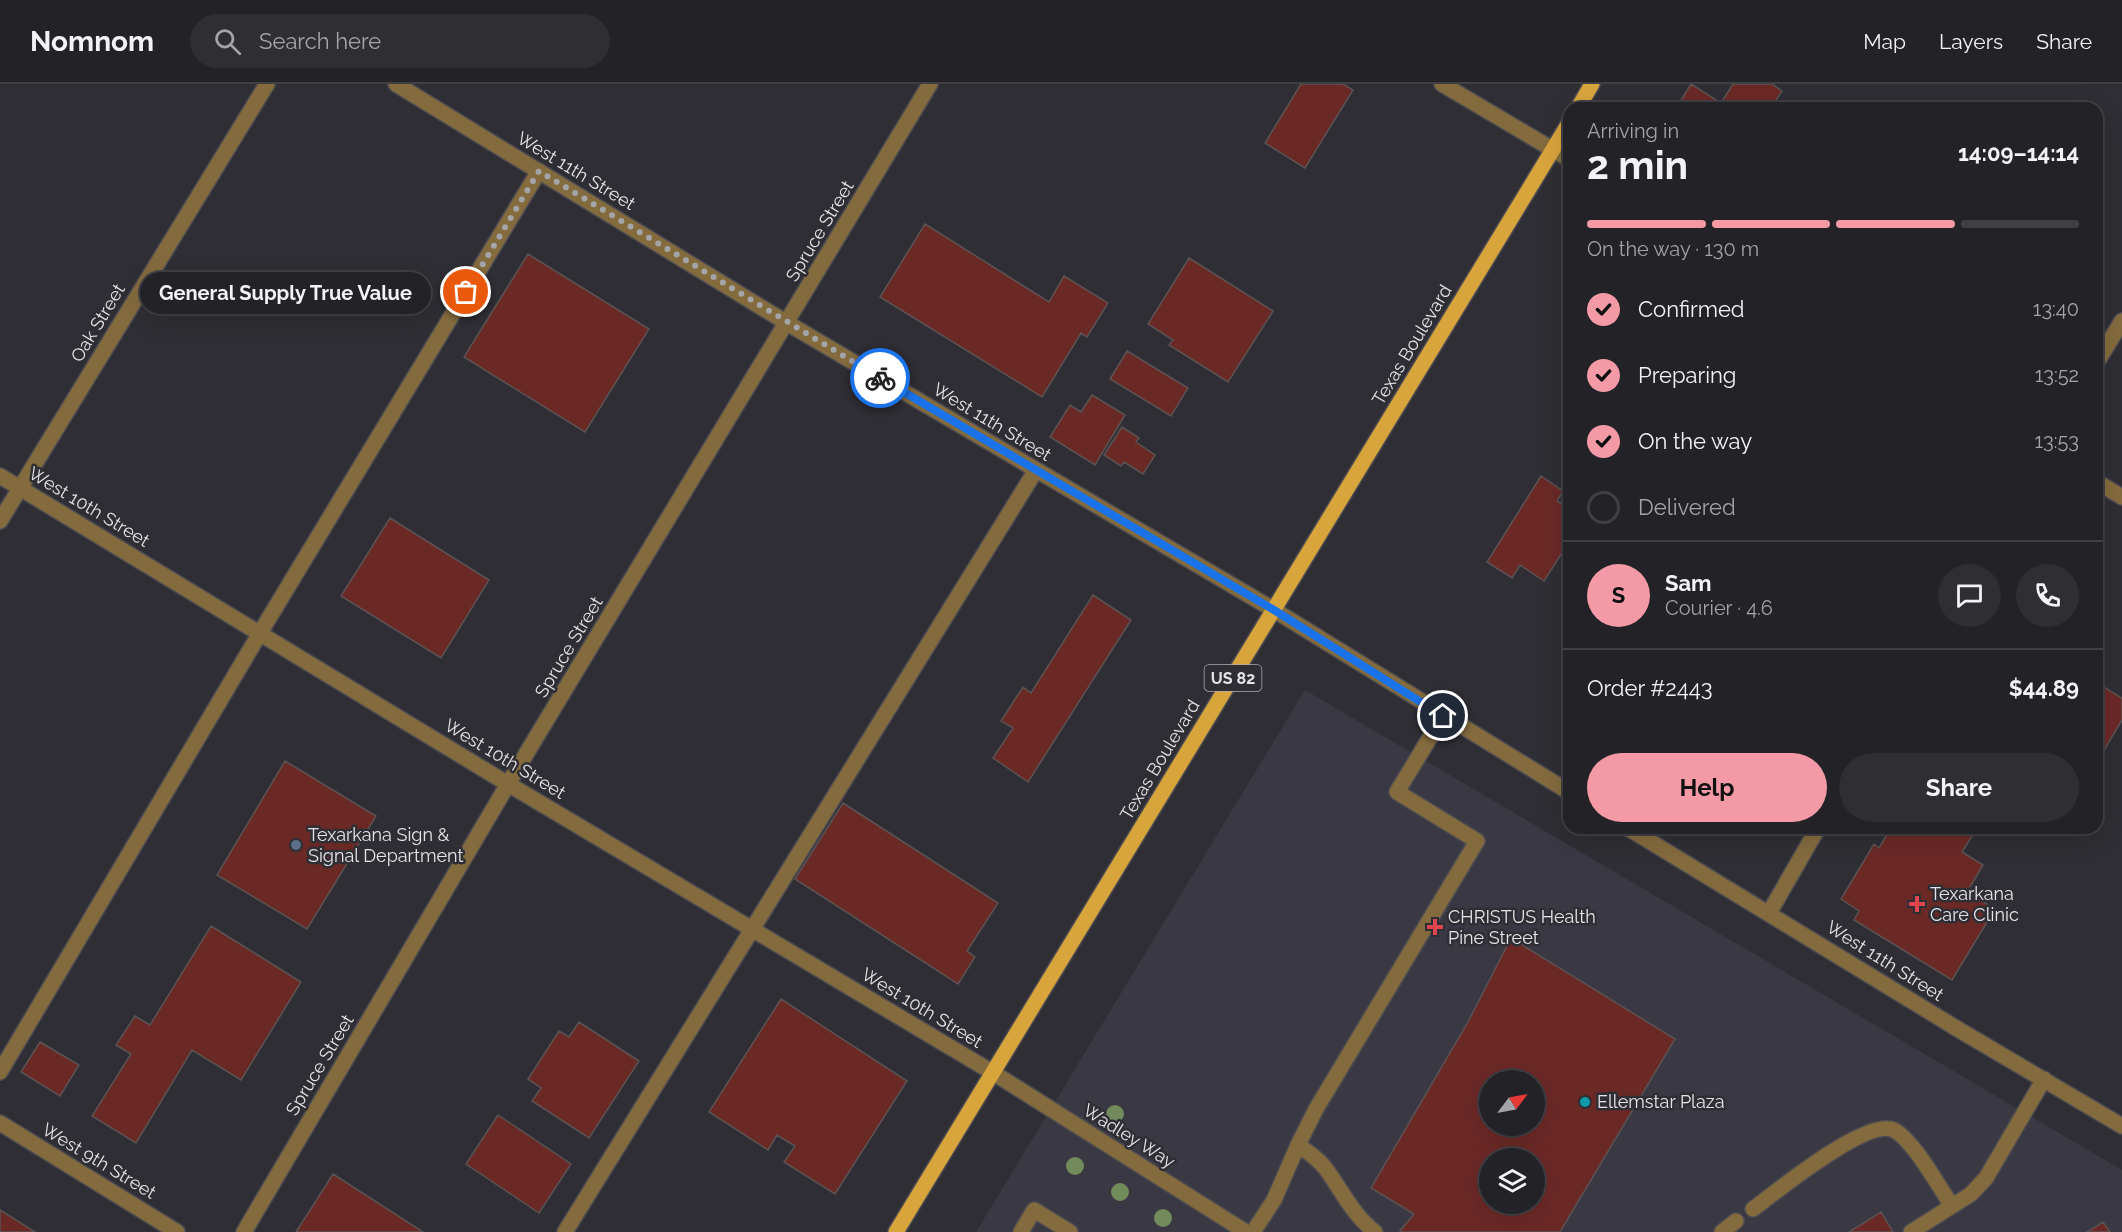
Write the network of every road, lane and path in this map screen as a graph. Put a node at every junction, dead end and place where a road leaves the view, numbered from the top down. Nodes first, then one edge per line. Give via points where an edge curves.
1 (267, 84) edge
2 (396, 84) edge
3 (930, 84) edge
4 (1442, 84) edge
5 (1592, 84) edge
6 (1582, 102) edge
7 (1563, 133) edge
8 (1553, 150) junction
9 (1563, 156) edge
10 (539, 171) junction
11 (2122, 321) edge
12 (787, 323) junction
13 (2103, 352) edge
14 (1036, 470) junction
15 (0, 476) edge
16 (2103, 486) edge
17 (20, 488) junction
18 (2122, 497) edge
19 (0, 521) edge
20 (1274, 610) junction
21 (260, 633) junction
22 (1443, 716) junction
23 (508, 784) junction
24 (1563, 788) edge
25 (1638, 834) edge
26 (1814, 834) edge
27 (1768, 913) junction
28 (752, 929) junction
29 (0, 1072) edge
30 (992, 1072) junction
31 (2044, 1079) junction
32 (0, 1123) edge
33 (2122, 1126) edge
34 (1298, 1145) junction
35 (1952, 1206) junction
36 (1753, 1209) dead end
37 (1736, 1221) dead end
38 (177, 1232) edge
39 (244, 1232) edge
40 (565, 1232) edge
41 (896, 1232) edge
42 (1021, 1232) edge
43 (1070, 1232) edge
44 (1246, 1232) edge
45 (1253, 1232) edge
46 (1375, 1232) edge
47 (1722, 1232) edge
48 (1911, 1232) edge

1 - 17 street, Oak Street
2 - 10 street, West 11th Street
3 - 12 street, Spruce Street
4 - 8 street
5 - 6 main road
7 - 8 main road, Texas Boulevard / US 82
8 - 9 street
8 - 20 main road, Texas Boulevard / US 82
10 - 12 street, West 11th Street
10 - 21 street
11 - 13 street
12 - 14 street, West 11th Street
12 - 23 street, Spruce Street
14 - 20 street, West 11th Street
14 - 28 street
15 - 17 street, West 10th Street
16 - 18 street
17 - 19 street, Oak Street
17 - 21 street, West 10th Street
20 - 22 street, West 11th Street
20 - 30 main road, Texas Boulevard / US 82
21 - 23 street, West 10th Street
21 - 29 street
22 - 24 street, West 11th Street
22 - 34 street via 1397,792 1477,841
23 - 28 street, West 10th Street
23 - 39 street, Spruce Street
25 - 27 street, West 11th Street
26 - 27 street
27 - 31 street, West 11th Street
28 - 30 street, West 10th Street
28 - 40 street
30 - 41 main road, Texas Boulevard / US 82
30 - 44 street, Wadley Way
31 - 33 street, West 11th Street
31 - 35 street via 1986,1178
32 - 38 street, West 9th Street
34 - 45 street via 1274,1200
34 - 46 street via 1325,1168 1355,1213
35 - 36 street via 1905,1140 1893,1130 1884,1129 1839,1146
35 - 48 street
37 - 47 street
42 - 43 street via 1034,1210

